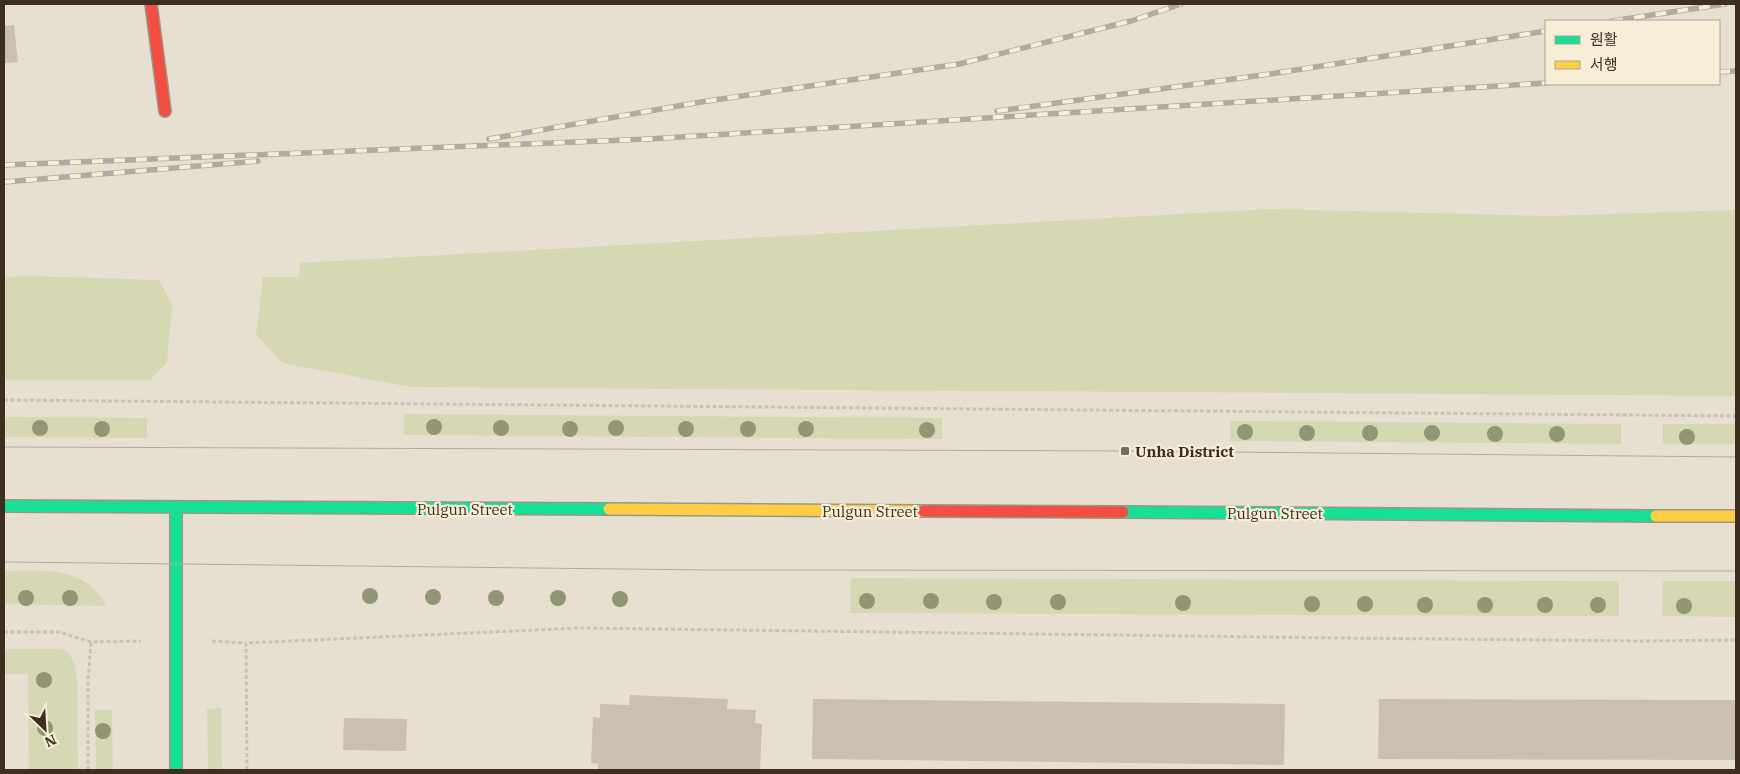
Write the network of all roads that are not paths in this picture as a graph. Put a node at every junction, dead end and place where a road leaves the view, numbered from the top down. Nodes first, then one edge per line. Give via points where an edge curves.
1 (151, 4) edge
2 (165, 111) dead end
3 (4, 506) edge
4 (176, 507) junction
5 (1736, 516) edge
6 (176, 770) edge

1 - 2 main road
3 - 4 main road, Pulgun Street
4 - 5 main road, Pulgun Street
4 - 6 main road

